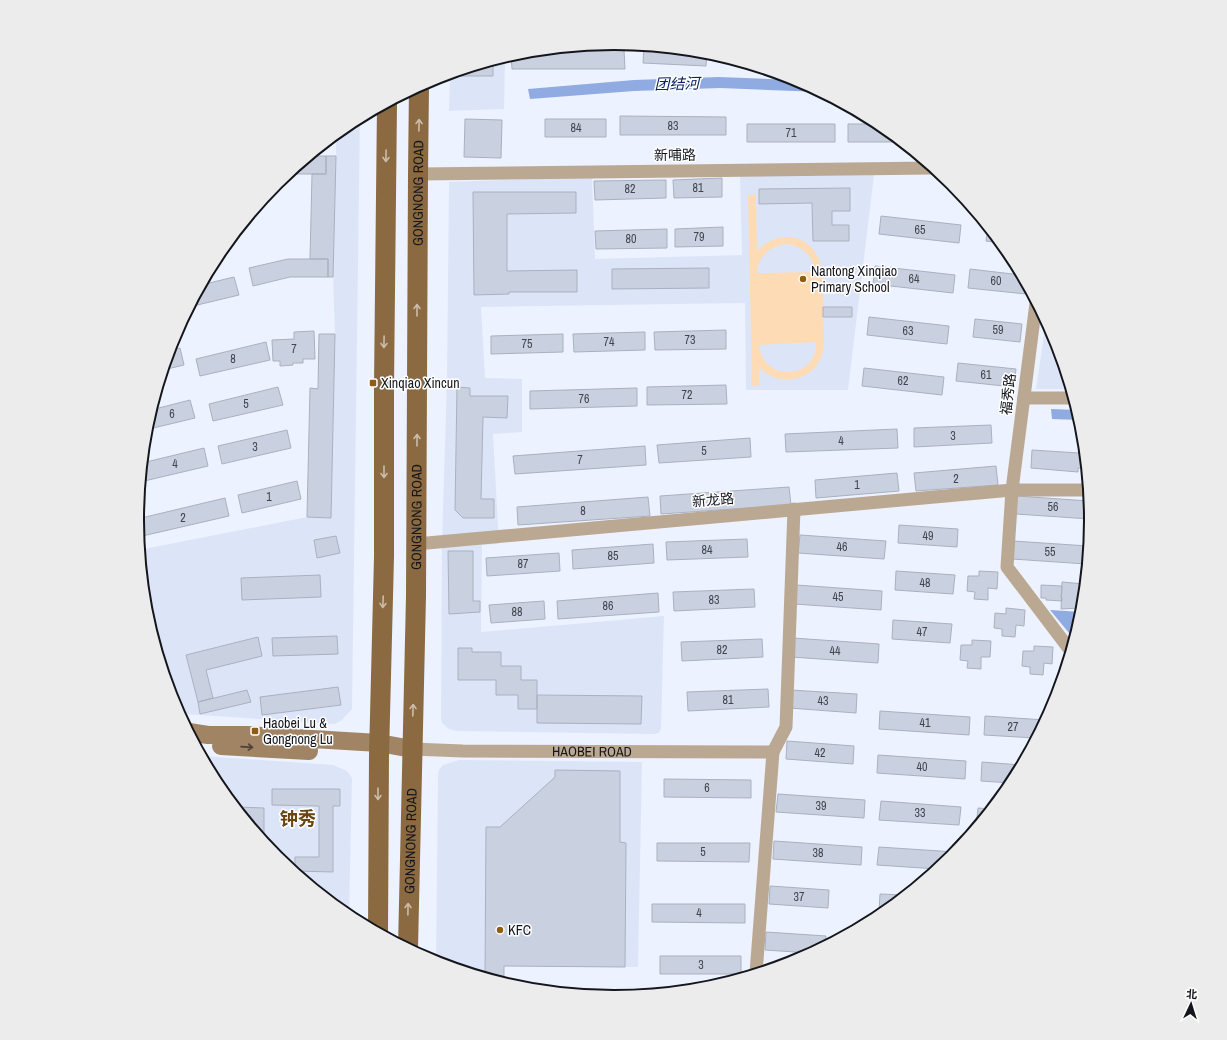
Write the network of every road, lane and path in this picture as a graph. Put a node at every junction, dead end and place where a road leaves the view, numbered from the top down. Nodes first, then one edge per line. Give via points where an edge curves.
1 (419, 92) edge
2 (387, 109) edge
3 (924, 168) edge
4 (418, 174) junction
5 (1035, 312) edge
6 (1024, 398) junction
7 (1067, 398) edge
8 (1012, 490) junction
9 (1082, 490) edge
10 (794, 509) junction
11 (416, 544) junction
12 (1066, 645) edge
13 (203, 740) edge
14 (379, 749) junction
15 (412, 749) junction
16 (773, 752) junction
17 (378, 927) edge
18 (408, 943) edge
19 (756, 968) edge

4 -> 1 main road, GONGNONG ROAD
2 -> 14 main road via 384,557
3 - 4 street, 新哺路
11 -> 4 main road, GONGNONG ROAD
5 - 6 street, 福秀路
6 - 7 street
6 - 8 street, 福秀路
8 - 9 street, 新龙路
8 - 10 street, 新龙路
8 - 12 street, 福秀路 via 1007,567
10 - 11 street, 新龙路
10 - 16 street via 786,727
15 -> 11 main road, GONGNONG ROAD
13 - 14 street, HAOBEI ROAD via 247,735
14 - 15 street, HAOBEI ROAD
14 -> 17 main road
15 - 16 street, HAOBEI ROAD
18 -> 15 main road, GONGNONG ROAD
16 - 19 street

